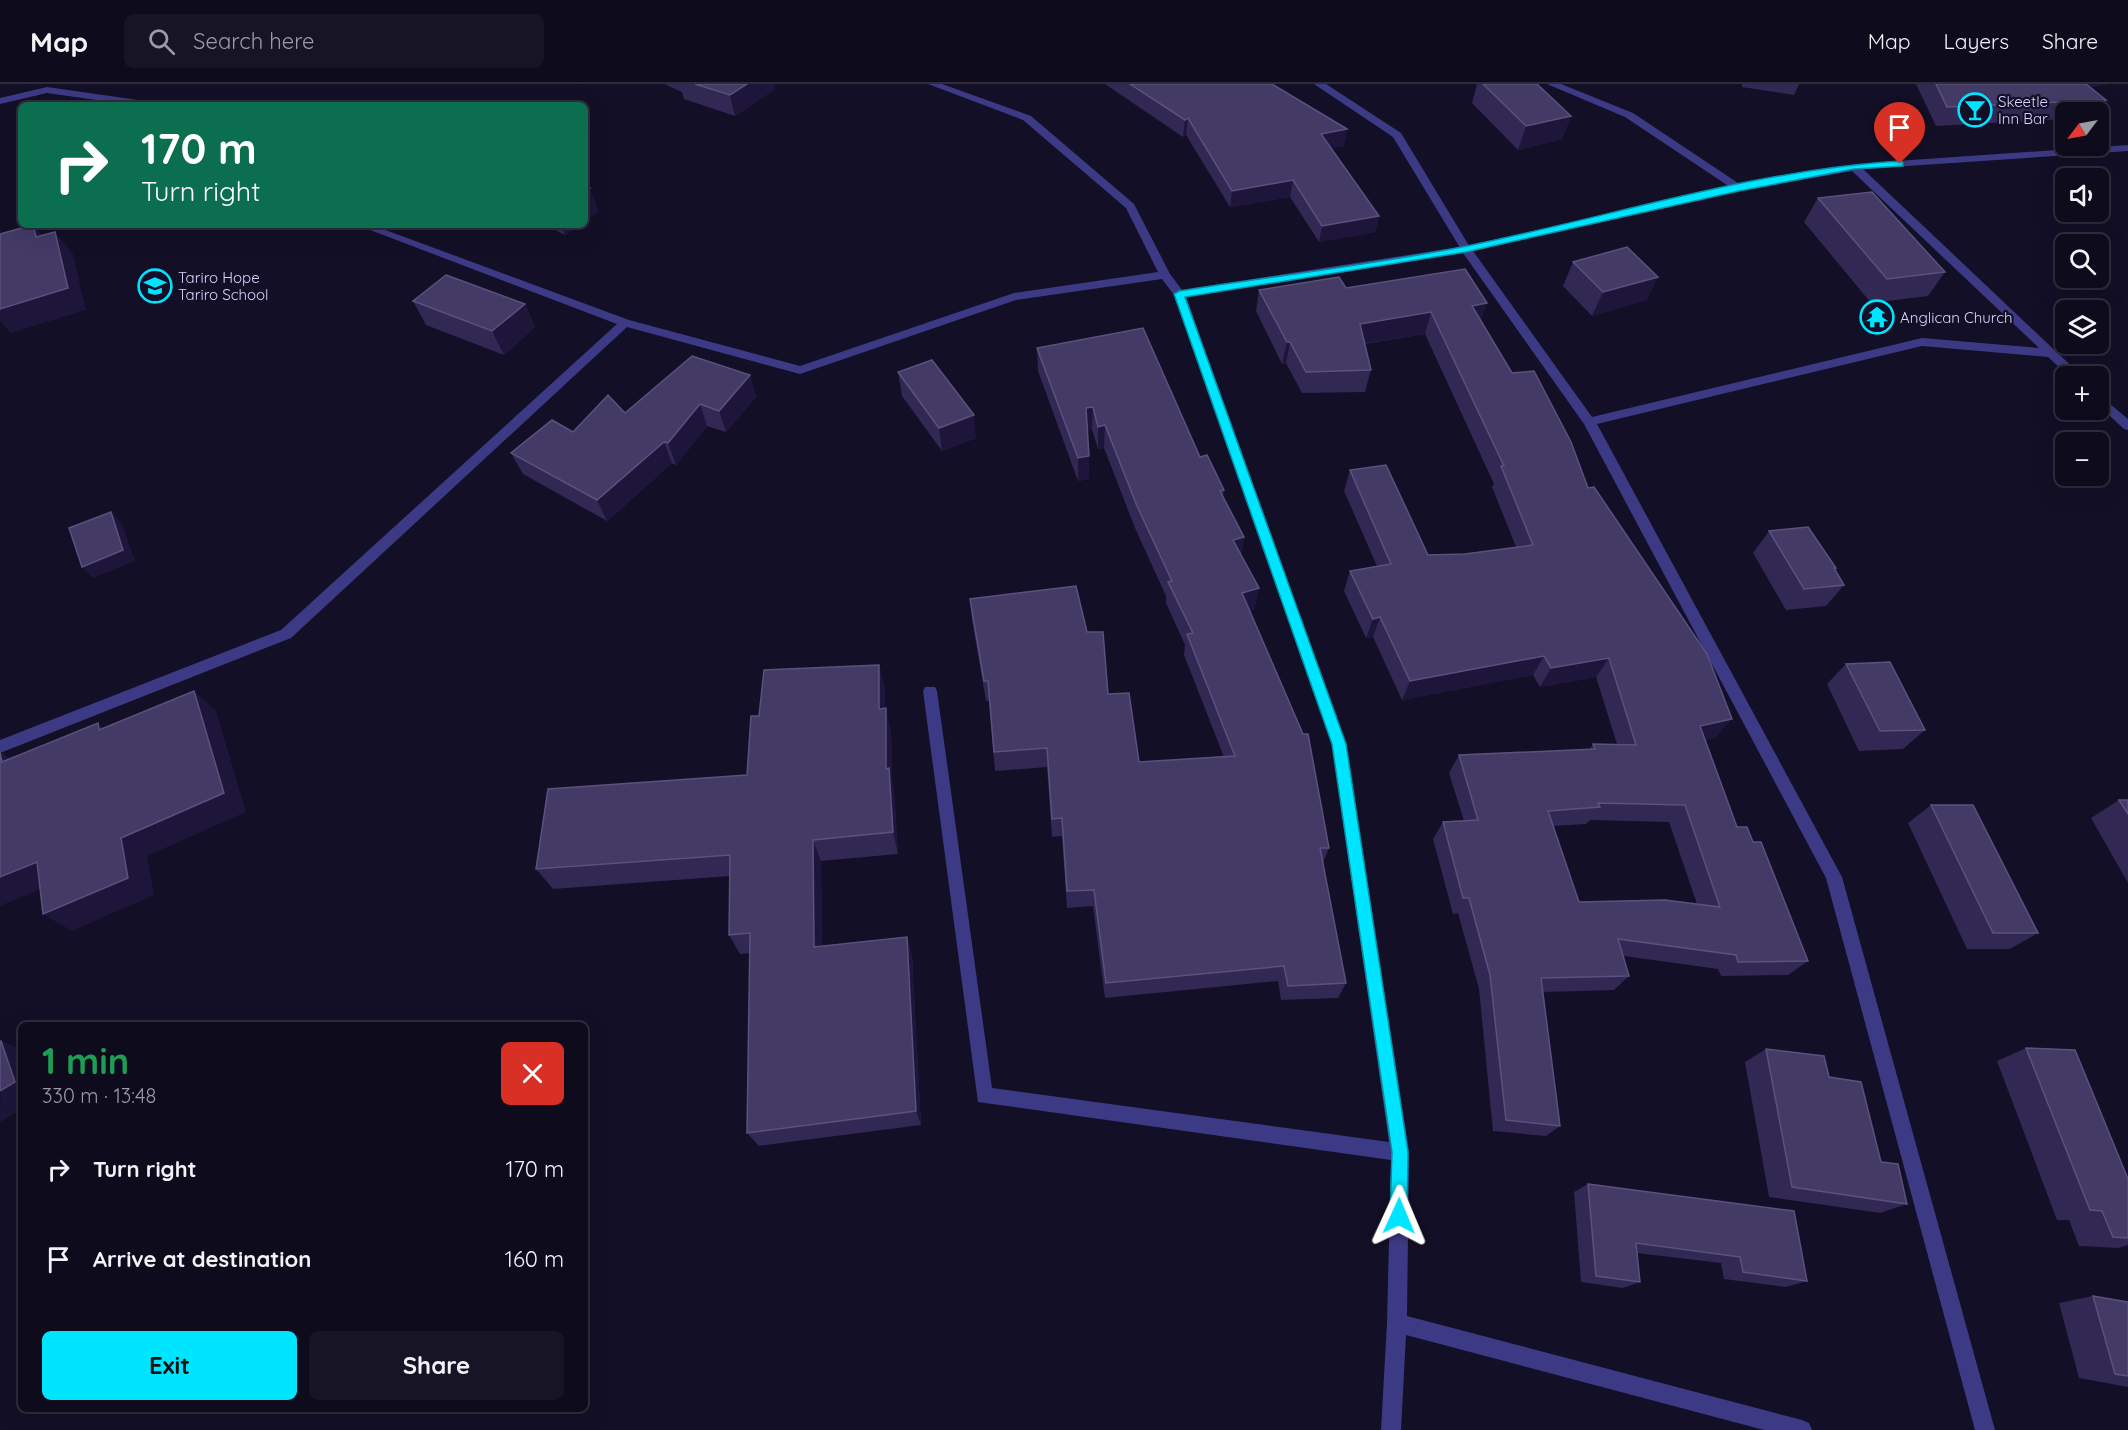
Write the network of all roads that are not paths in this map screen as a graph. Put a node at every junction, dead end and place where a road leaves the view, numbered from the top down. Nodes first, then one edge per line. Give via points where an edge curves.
1 (933, 84) edge
2 (1319, 84) edge
3 (1552, 84) edge
4 (46, 87) edge
5 (0, 101) edge
6 (134, 102) edge
7 (2128, 148) edge
8 (1854, 167) junction
9 (1739, 188) junction
10 (371, 228) edge
11 (1466, 249) junction
12 (1165, 274) junction
13 (1179, 294) junction
14 (625, 323) junction
15 (2051, 353) junction
16 (2065, 366) edge
17 (2109, 408) edge
18 (1589, 422) junction
19 (2128, 426) edge
20 (930, 691) dead end
21 (0, 747) edge
22 (1400, 1152) junction
23 (1397, 1323) junction
24 (1391, 1430) edge
25 (1802, 1430) edge
26 (1985, 1430) edge

1 - 12 street via 1027,118 1130,206
2 - 11 street via 1396,135
3 - 9 street via 1629,115
4 - 5 street
4 - 6 street
7 - 8 street
8 - 9 street
8 - 15 street
9 - 11 street
10 - 14 street
11 - 13 street
11 - 18 street
12 - 13 street
12 - 14 street via 1014,297 800,370
13 - 22 street via 1339,744
14 - 21 street via 286,634
15 - 16 street
15 - 18 street via 1922,342
17 - 19 street
18 - 26 street via 1833,877
20 - 22 street via 984,1096
22 - 23 street
23 - 24 street
23 - 25 street

